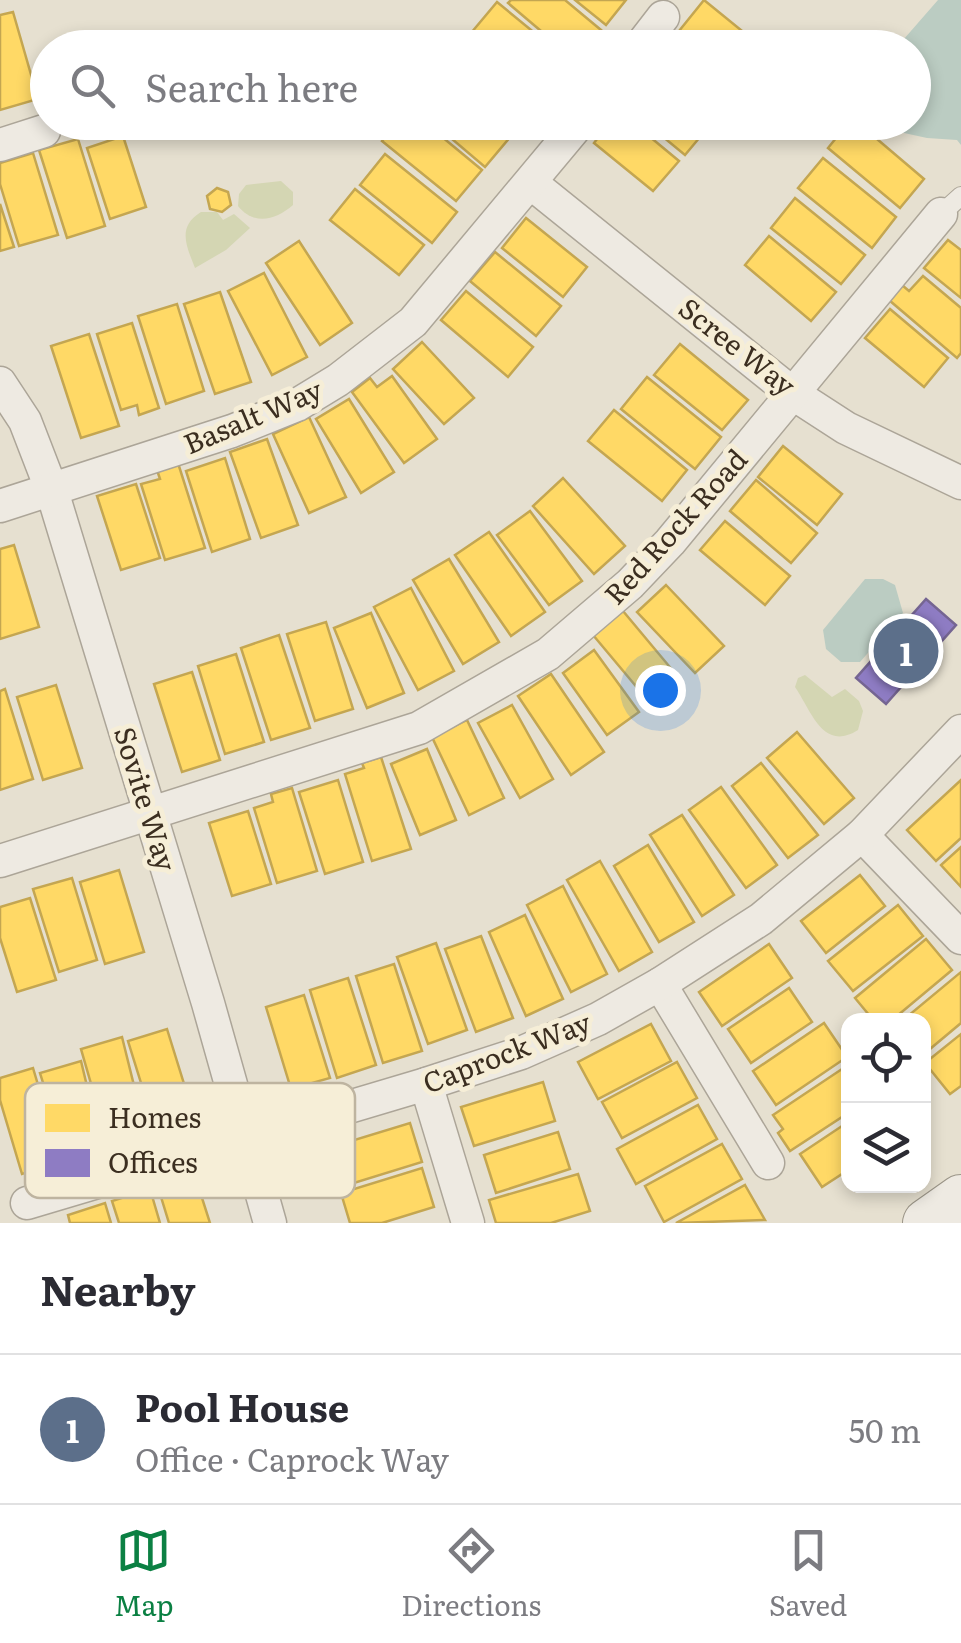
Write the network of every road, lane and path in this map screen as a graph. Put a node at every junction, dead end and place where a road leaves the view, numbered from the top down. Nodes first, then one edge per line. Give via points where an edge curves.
1 (664, 17) dead end
2 (654, 30) edge
3 (30, 135) edge
4 (566, 140) edge
5 (0, 145) edge
6 (531, 184) junction
7 (951, 205) edge
8 (0, 382) edge
9 (792, 393) junction
10 (961, 482) edge
11 (52, 490) junction
12 (0, 506) edge
13 (961, 731) edge
14 (150, 815) junction
15 (862, 835) junction
16 (0, 861) edge
17 (961, 938) edge
18 (660, 984) junction
19 (230, 1083) edge
20 (426, 1084) junction
21 (355, 1105) edge
22 (768, 1163) dead end
23 (47, 1198) edge
24 (263, 1198) edge
25 (961, 1199) edge
26 (27, 1204) dead end
27 (270, 1223) edge
28 (468, 1223) edge
29 (927, 1223) edge

1 - 2 street
3 - 5 street
4 - 6 street, Basalt Way
6 - 9 street, Scree Way
6 - 11 street, Basalt Way via 413,322 338,380 232,432
7 - 9 street, Red Rock Road
8 - 11 street, Sovite Way via 26,421
9 - 10 street, Scree Way via 846,428
9 - 14 street, Red Rock Road via 670,542 548,654 419,728
11 - 12 street, Basalt Way
11 - 14 street, Sovite Way
13 - 15 street, Caprock Way
14 - 16 street, Red Rock Road
14 - 19 street, Sovite Way
15 - 17 street
15 - 18 street, Caprock Way via 761,918
18 - 20 street, Caprock Way via 557,1039
18 - 22 street
20 - 21 street, Caprock Way
20 - 28 street
23 - 26 street, Caprock Way
24 - 27 street, Sovite Way
25 - 29 main road

